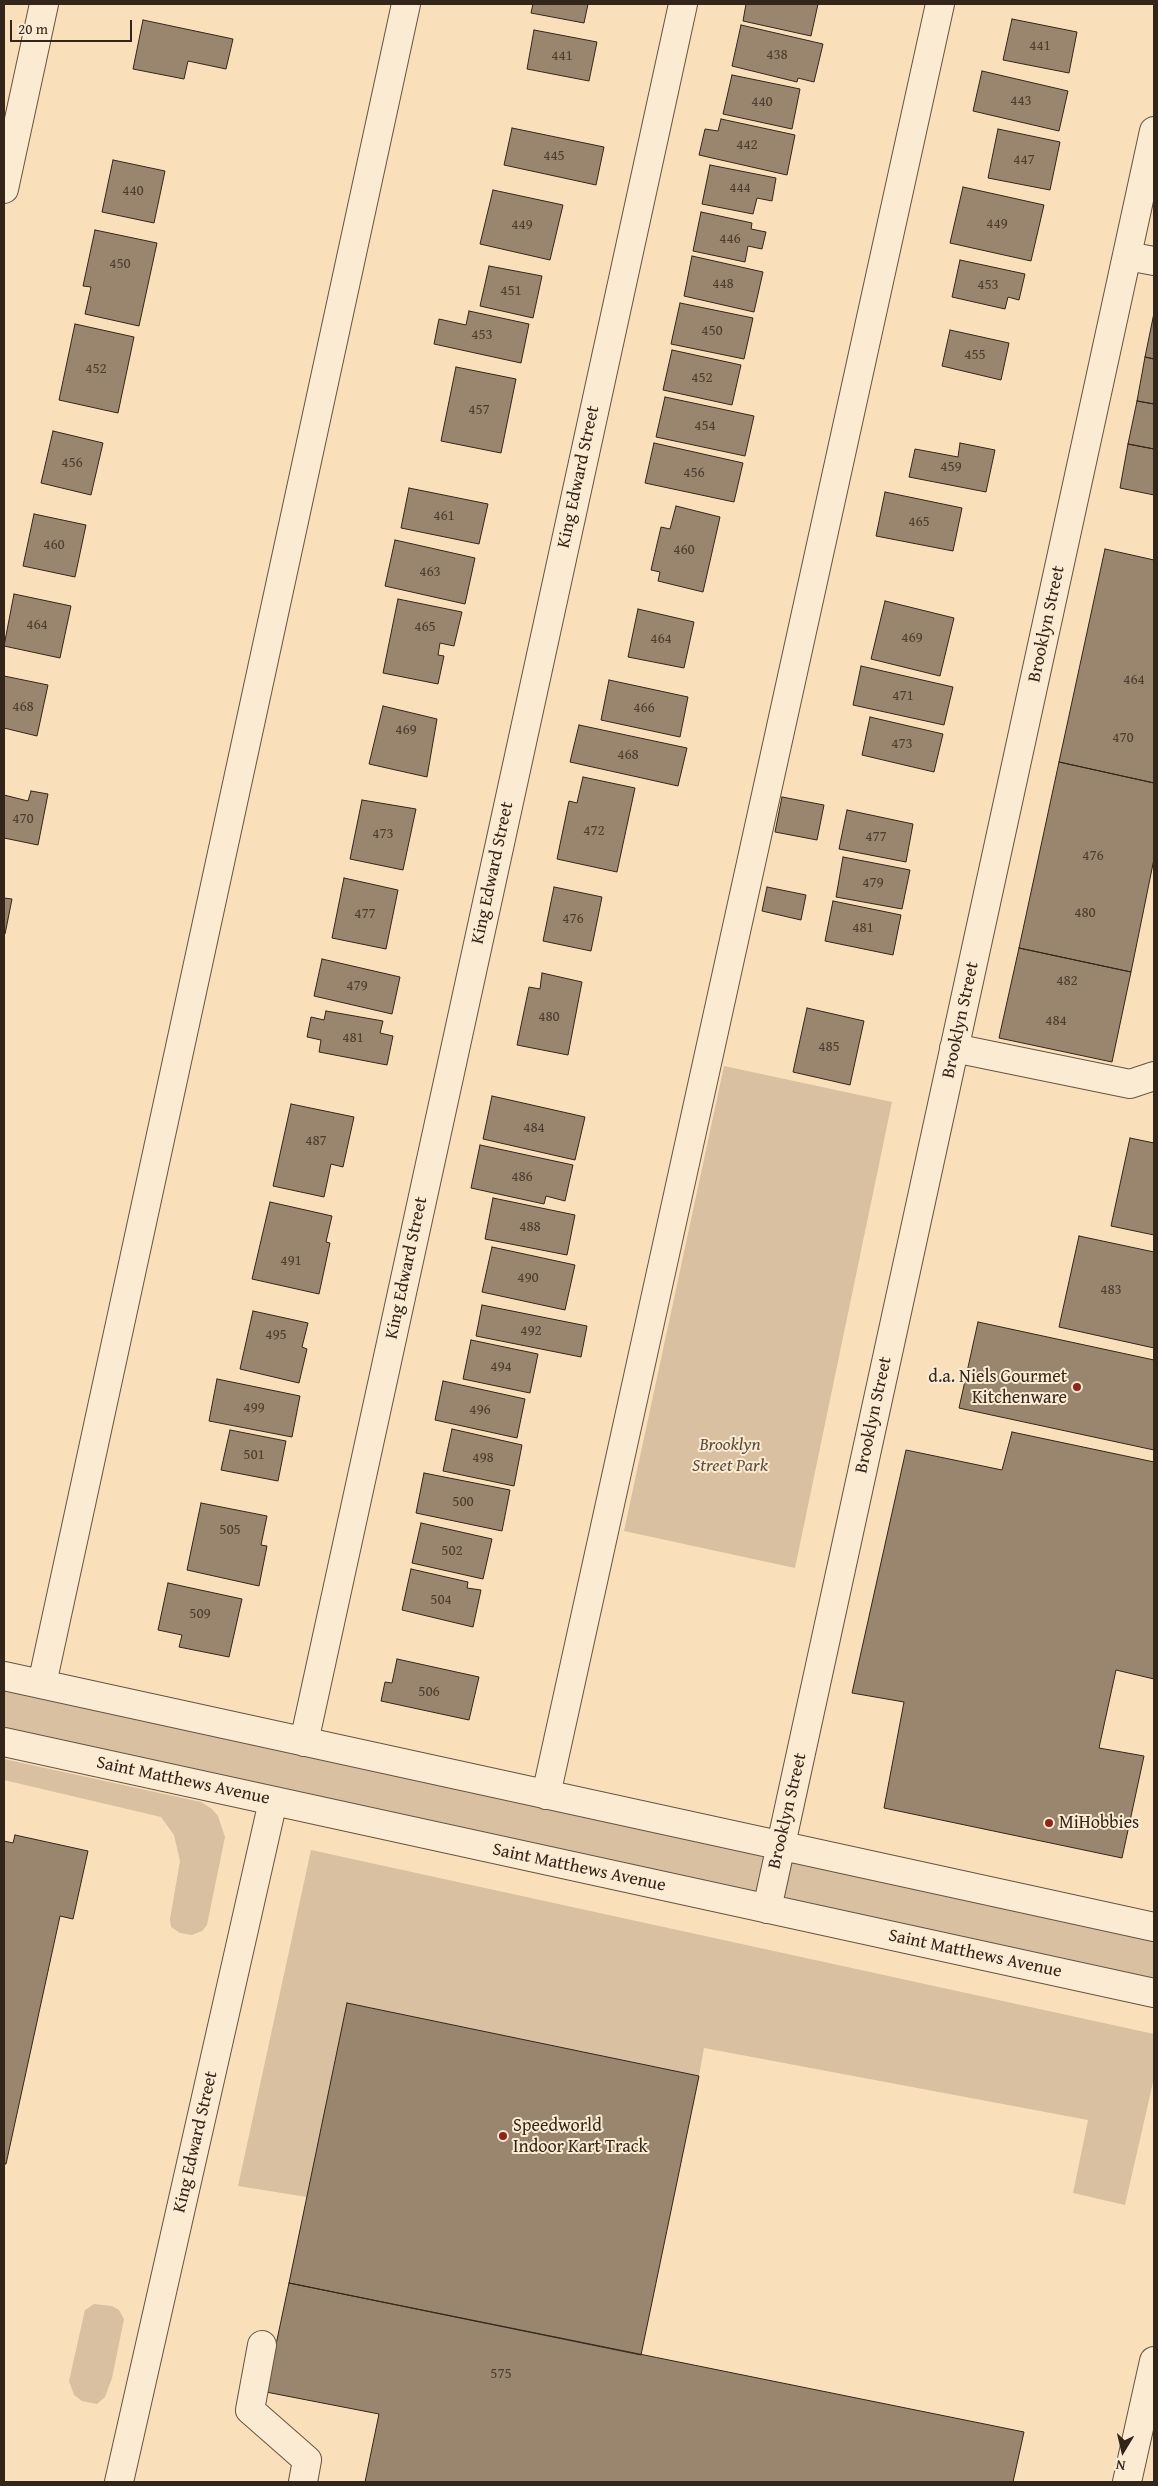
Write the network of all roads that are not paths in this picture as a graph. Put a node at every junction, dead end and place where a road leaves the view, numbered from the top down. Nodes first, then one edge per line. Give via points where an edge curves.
1 (44, 4) edge
2 (406, 4) edge
3 (683, 4) edge
4 (940, 4) edge
5 (1154, 131) edge
6 (4, 189) edge
7 (1127, 256) junction
8 (1154, 261) edge
9 (954, 1048) junction
10 (1154, 1076) edge
11 (4, 1676) edge
12 (42, 1684) junction
13 (4, 1742) edge
14 (304, 1742) junction
15 (546, 1795) junction
16 (273, 1801) junction
17 (780, 1846) junction
18 (767, 1909) junction
19 (1154, 1927) edge
20 (1154, 1993) edge
21 (262, 2345) dead end
22 (1154, 2361) edge
23 (119, 2482) edge
24 (303, 2482) edge
25 (1127, 2482) edge

1 - 6 street
2 - 12 street
3 - 14 street, King Edward Street
4 - 15 street
5 - 7 street, Brooklyn Street
7 - 8 street
7 - 9 street, Brooklyn Street
9 - 10 street via 1130,1084
9 - 17 street, Brooklyn Street
11 - 12 street
12 - 14 street
13 - 16 street, Saint Matthews Avenue
14 - 15 street
15 - 17 street
16 - 18 street, Saint Matthews Avenue
16 - 23 street, King Edward Street
17 - 18 street, Brooklyn Street
17 - 19 street
18 - 20 street, Saint Matthews Avenue
21 - 24 street via 250,2410 307,2460
22 - 25 street

